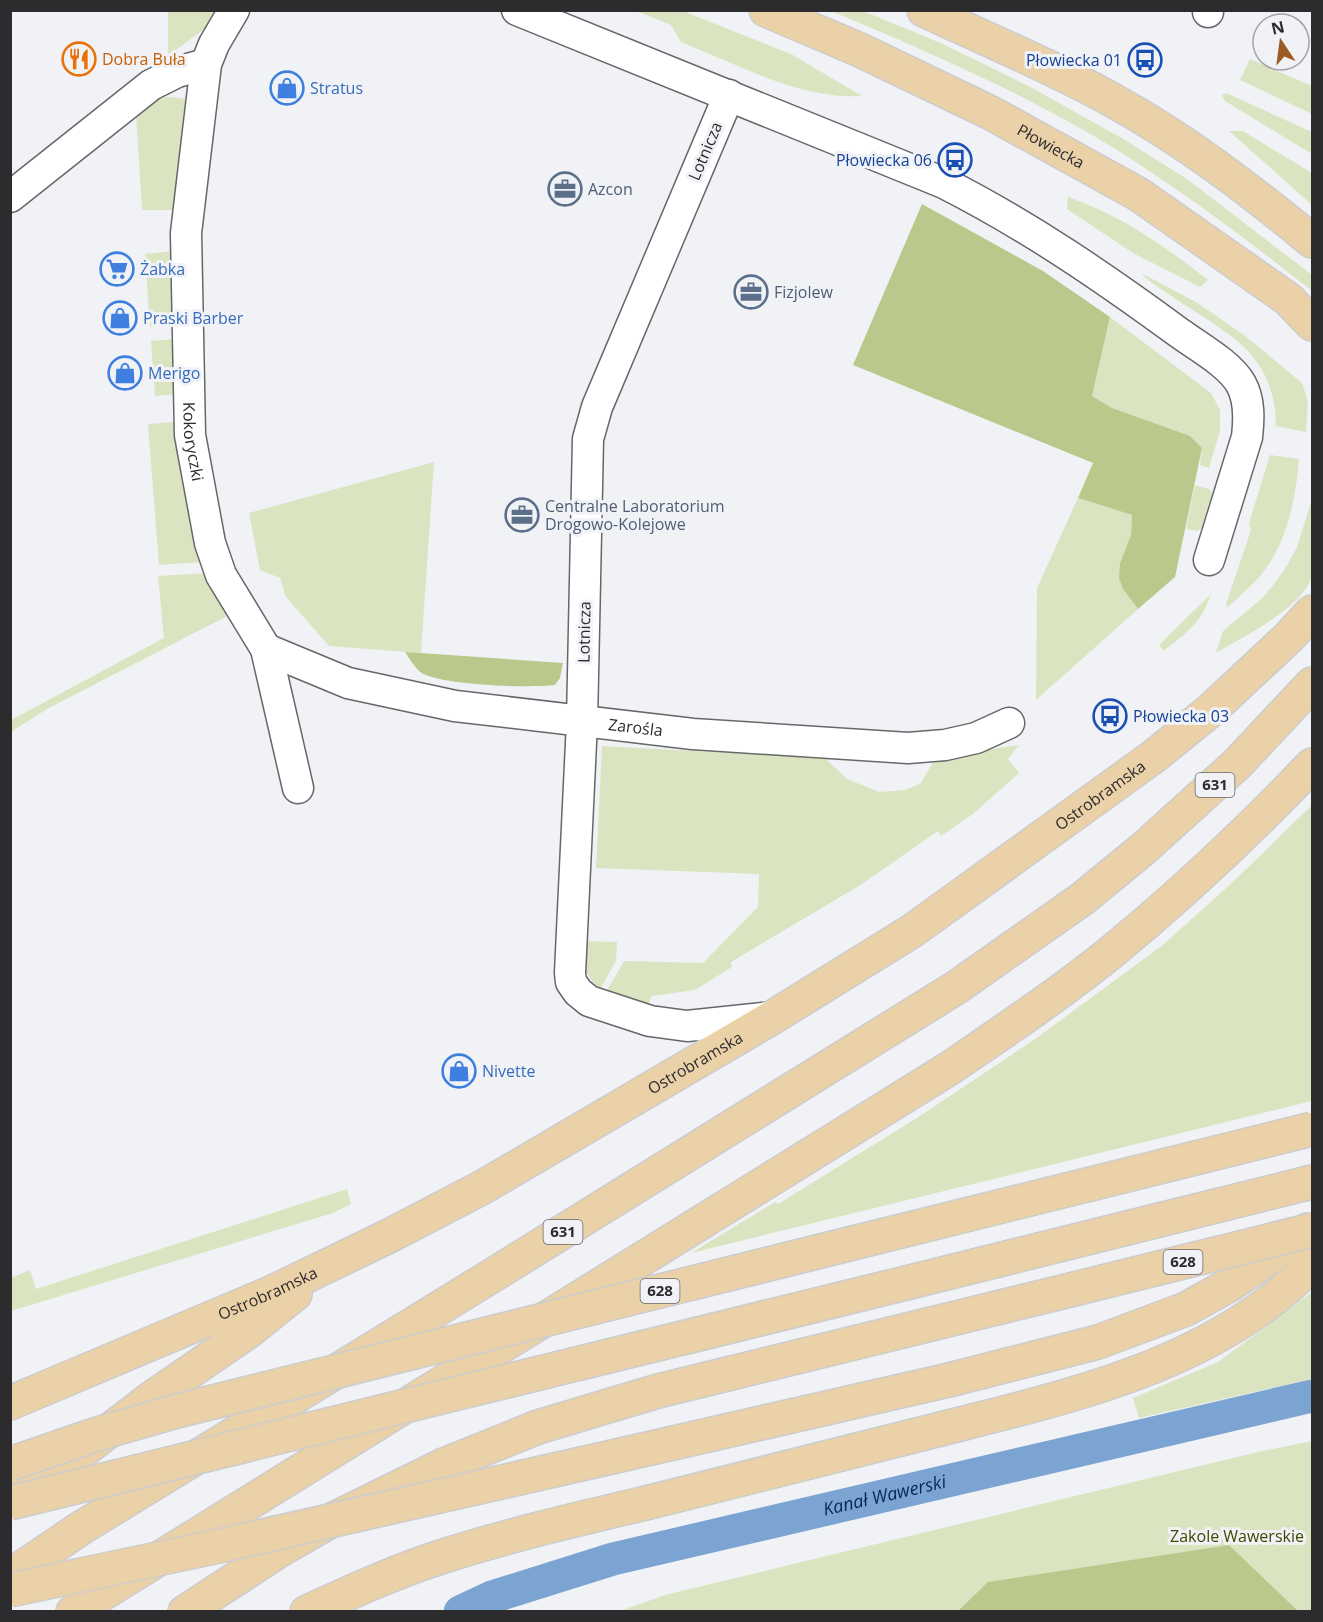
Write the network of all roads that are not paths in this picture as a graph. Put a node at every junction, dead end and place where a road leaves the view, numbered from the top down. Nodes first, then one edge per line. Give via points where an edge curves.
1 (234, 10) edge
2 (518, 10) edge
3 (766, 10) edge
4 (924, 10) edge
5 (207, 64) junction
6 (729, 95) junction
7 (10, 197) edge
8 (1312, 241) edge
9 (1312, 324) edge
10 (1209, 560) dead end
11 (1312, 612) edge
12 (266, 649) junction
13 (1312, 684) edge
14 (582, 722) junction
15 (1009, 723) dead end
16 (1312, 765) edge
17 (298, 788) dead end
18 (773, 1017) junction
19 (1312, 1129) edge
20 (1312, 1182) edge
21 (1312, 1226) edge
22 (1312, 1230) edge
23 (1312, 1264) edge
24 (318, 1272) junction
25 (10, 1403) edge
26 (10, 1464) edge
27 (10, 1499) edge
28 (10, 1503) edge
29 (10, 1576) edge
30 (10, 1590) edge
31 (73, 1611) edge
32 (185, 1611) edge
33 (307, 1611) edge

1 - 5 street, Kokoryczki
2 - 6 street
3 - 9 main road, Płowiecka via 991,113 1138,194 1288,299
4 - 8 main road via 1114,101 1163,130
5 - 7 street via 177,72 151,85
5 - 12 street, Kokoryczki via 186,232 190,435 210,543 221,575
6 - 10 street via 944,183 991,207 1110,282 1235,375 1247,401 1248,429
6 - 14 street, Lotnicza via 597,407 588,439
11 - 18 main road, Ostrobramska via 1211,710 1153,758 912,930
12 - 14 street, Zarośla via 348,683 454,706
12 - 17 street, Kokoryczki
13 - 29 main road, 631 via 1229,771 1109,878 947,993 81,1528
14 - 15 street, Zarośla via 693,734 908,748 976,738
14 - 18 street, Lotnicza via 571,982 588,1001 669,1025
16 - 31 main road via 1214,864 1146,923 1067,986 941,1074
18 - 24 main road, Ostrobramska via 483,1187
19 - 26 main road, 628, bridge via 177,1411
20 - 28 main road, bridge
21 - 30 main road, bridge via 1253,1270 1203,1300 1098,1342 950,1380
22 - 32 main road, 628, bridge via 658,1391 538,1427 444,1464 332,1520
23 - 33 main road via 1244,1320 1198,1346 1119,1380 446,1555
24 - 25 main road, Ostrobramska
24 - 27 main road via 249,1331 88,1448

